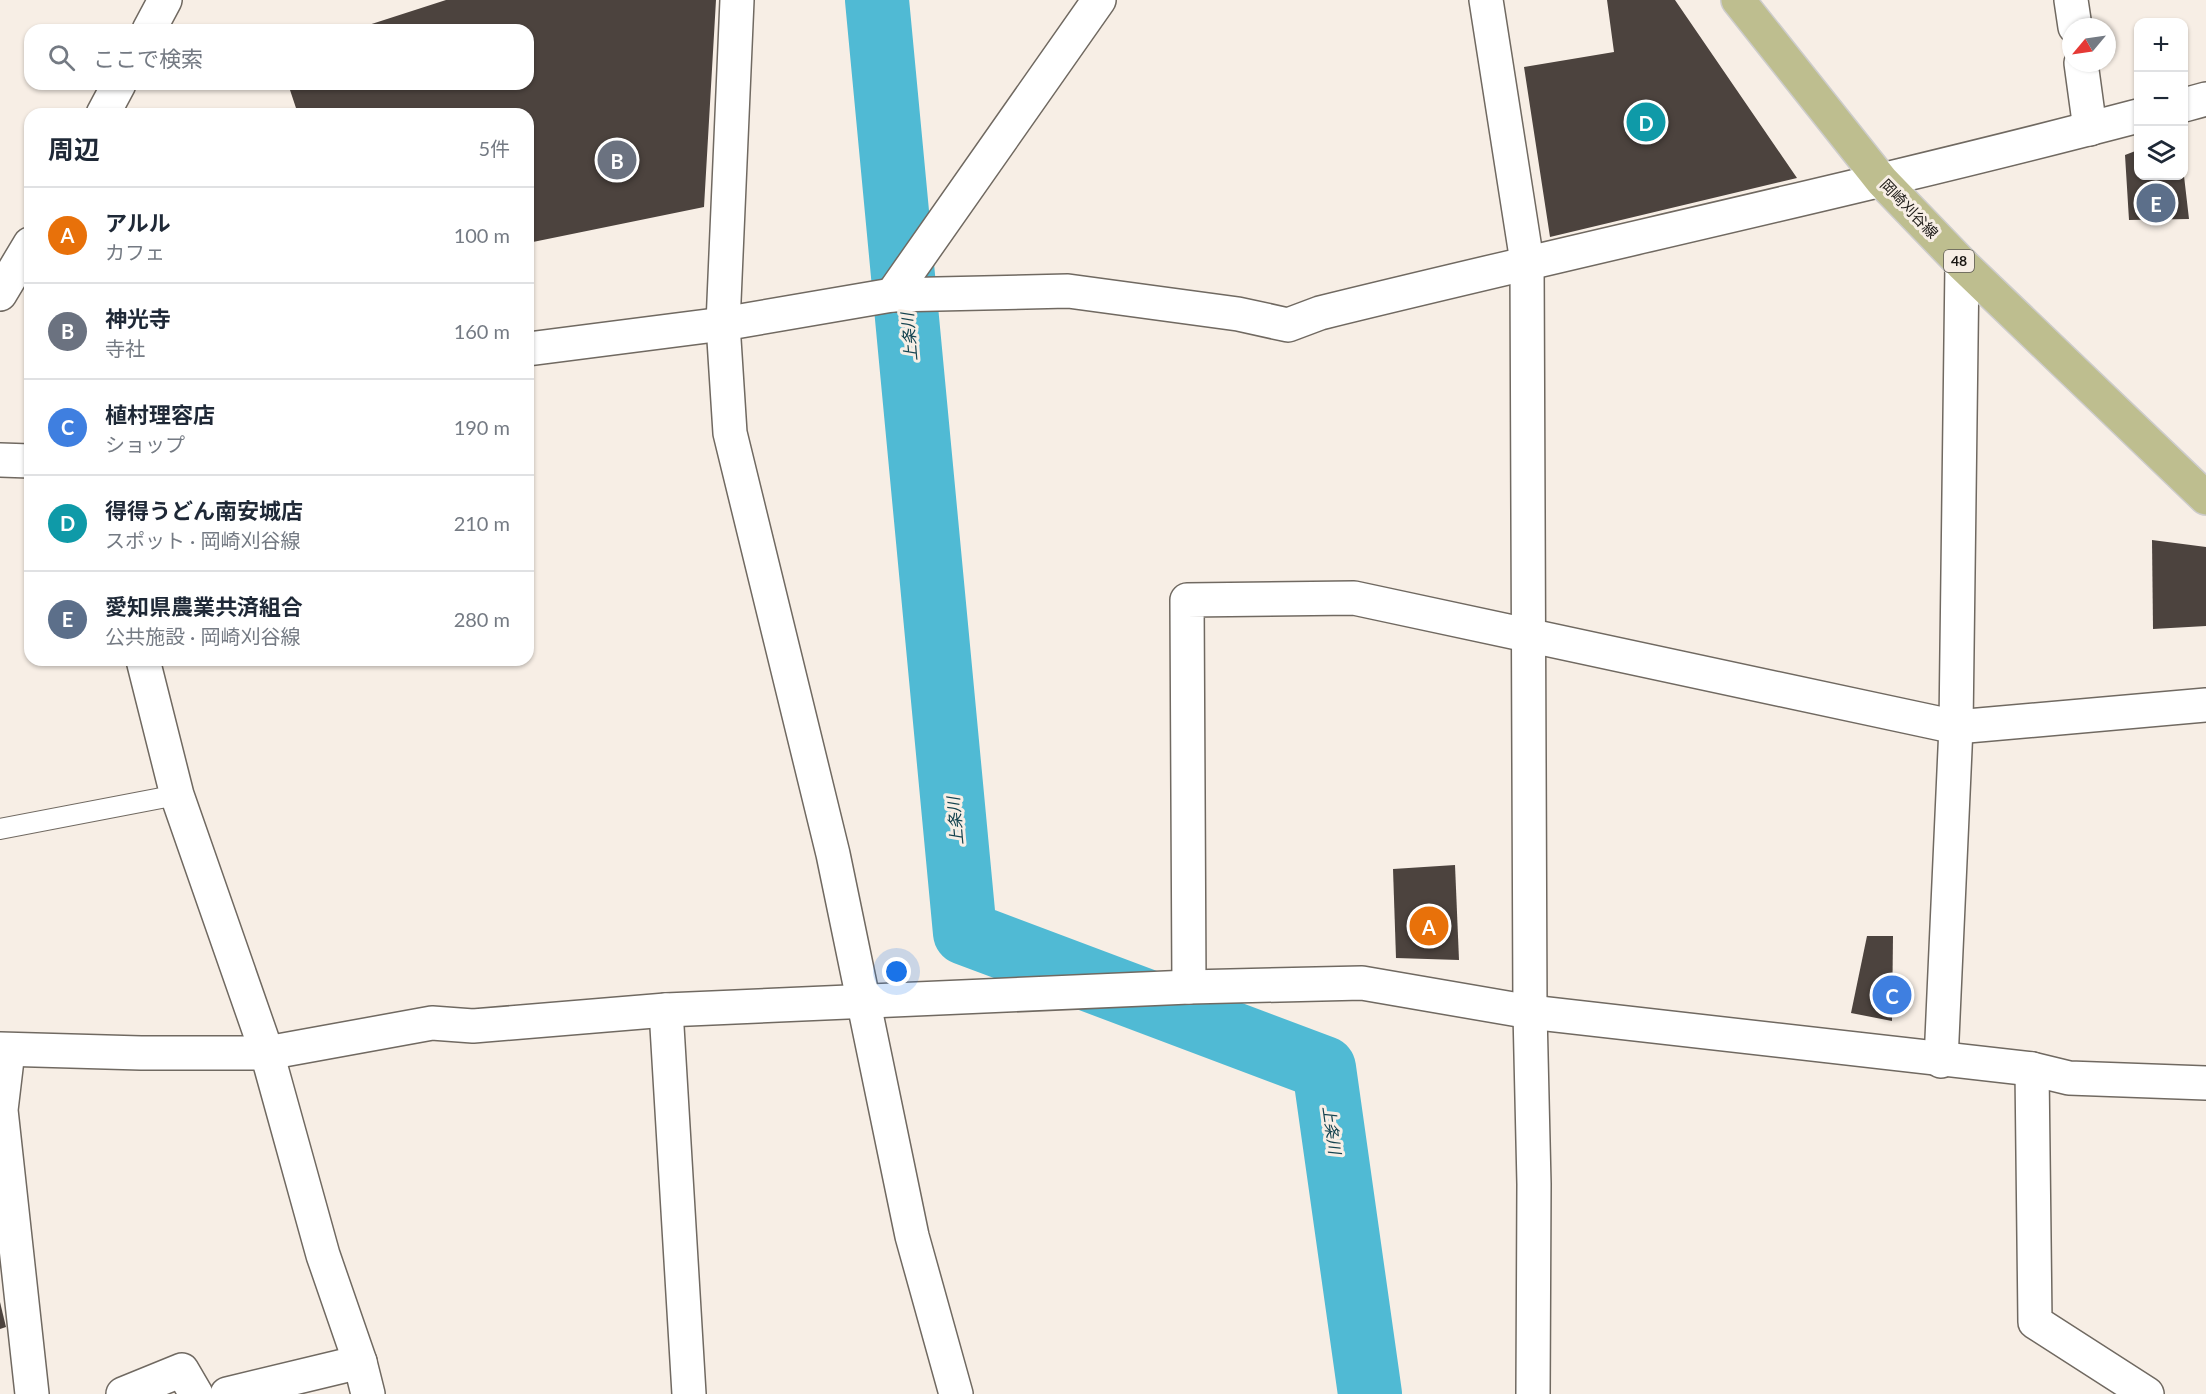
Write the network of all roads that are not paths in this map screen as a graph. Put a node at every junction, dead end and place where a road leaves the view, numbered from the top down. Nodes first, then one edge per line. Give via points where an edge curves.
1 (165, 0) edge
2 (737, 0) edge
3 (1099, 0) edge
4 (1486, 0) edge
5 (1738, 0) edge
6 (2072, 0) edge
7 (2075, 18) edge
8 (152, 24) edge
9 (2082, 72) edge
10 (117, 90) edge
11 (2206, 99) edge
12 (2188, 104) edge
13 (106, 108) edge
14 (2134, 117) edge
15 (2091, 129) junction
16 (1882, 181) junction
17 (24, 254) edge
18 (1527, 262) junction
19 (1962, 264) junction
20 (0, 294) edge
21 (892, 295) junction
22 (723, 324) junction
23 (534, 348) edge
24 (0, 460) edge
25 (24, 461) edge
26 (2206, 498) edge
27 (1530, 636) junction
28 (145, 666) edge
29 (2206, 705) edge
30 (1956, 727) junction
31 (177, 795) junction
32 (0, 829) edge
33 (1189, 987) junction
34 (864, 1002) junction
35 (666, 1010) junction
36 (1530, 1012) junction
37 (4, 1050) edge
38 (267, 1053) junction
39 (1941, 1060) junction
40 (2032, 1069) junction
41 (2206, 1083) edge
42 (360, 1362) junction
43 (32, 1394) edge
44 (123, 1394) edge
45 (196, 1394) edge
46 (227, 1394) edge
47 (368, 1394) edge
48 (689, 1394) edge
49 (956, 1394) edge
50 (1533, 1394) edge
51 (2147, 1394) edge

1 - 8 street
2 - 22 street
3 - 21 street
4 - 18 street
5 - 16 main road, 岡崎刈谷線 / 48
6 - 7 street
9 - 15 street
10 - 13 street
11 - 12 street
14 - 15 street
15 - 16 street
16 - 18 street
16 - 19 main road, 岡崎刈谷線 / 48
17 - 20 street
18 - 21 street via 1320,313 1288,325 1238,314 1068,291
18 - 27 street
19 - 26 main road, 岡崎刈谷線 / 48
19 - 30 street
21 - 22 street
22 - 23 street
22 - 34 street via 730,433 833,854
24 - 25 street
27 - 30 street
27 - 33 street via 1354,598 1187,600
27 - 36 street
28 - 31 street
29 - 30 street
30 - 39 street
31 - 32 lane
31 - 38 street
33 - 34 street
33 - 36 street via 1362,983
34 - 35 street
34 - 49 street via 912,1236
35 - 38 street via 473,1026 432,1023
35 - 48 street
36 - 39 street
36 - 50 street
37 - 38 street
37 - 43 street via 1,1110
38 - 42 street via 323,1255
39 - 40 street
40 - 41 street via 2069,1078
40 - 51 street via 2035,1322
42 - 46 street
42 - 47 street
44 - 45 street via 182,1370

